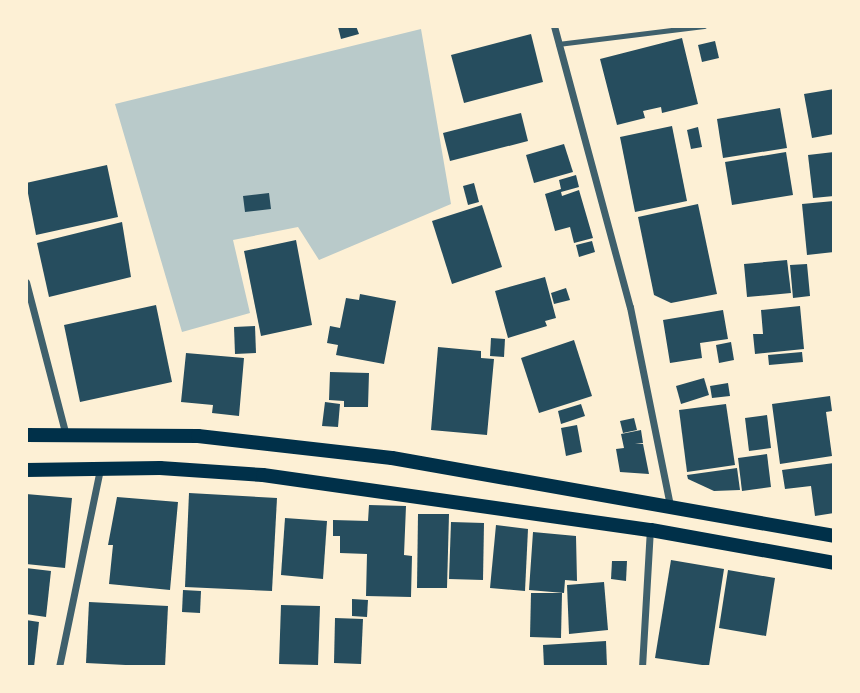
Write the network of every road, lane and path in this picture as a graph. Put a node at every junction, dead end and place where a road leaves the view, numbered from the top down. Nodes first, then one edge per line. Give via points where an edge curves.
1 (554, 26) edge
2 (704, 26) edge
3 (558, 44) junction
4 (26, 282) edge
5 (65, 432) junction
6 (26, 435) edge
7 (100, 469) junction
8 (26, 470) edge
9 (670, 505) junction
10 (650, 530) junction
11 (834, 536) edge
12 (834, 563) edge
13 (59, 667) edge
14 (642, 667) edge

1 - 3 street
2 - 3 lane
3 - 9 street via 630,307
4 - 5 street
5 - 6 main road
5 - 9 main road via 198,436 392,458
7 - 8 main road
7 - 10 main road via 275,477
7 - 13 street
9 - 11 main road
10 - 12 main road
10 - 14 street

